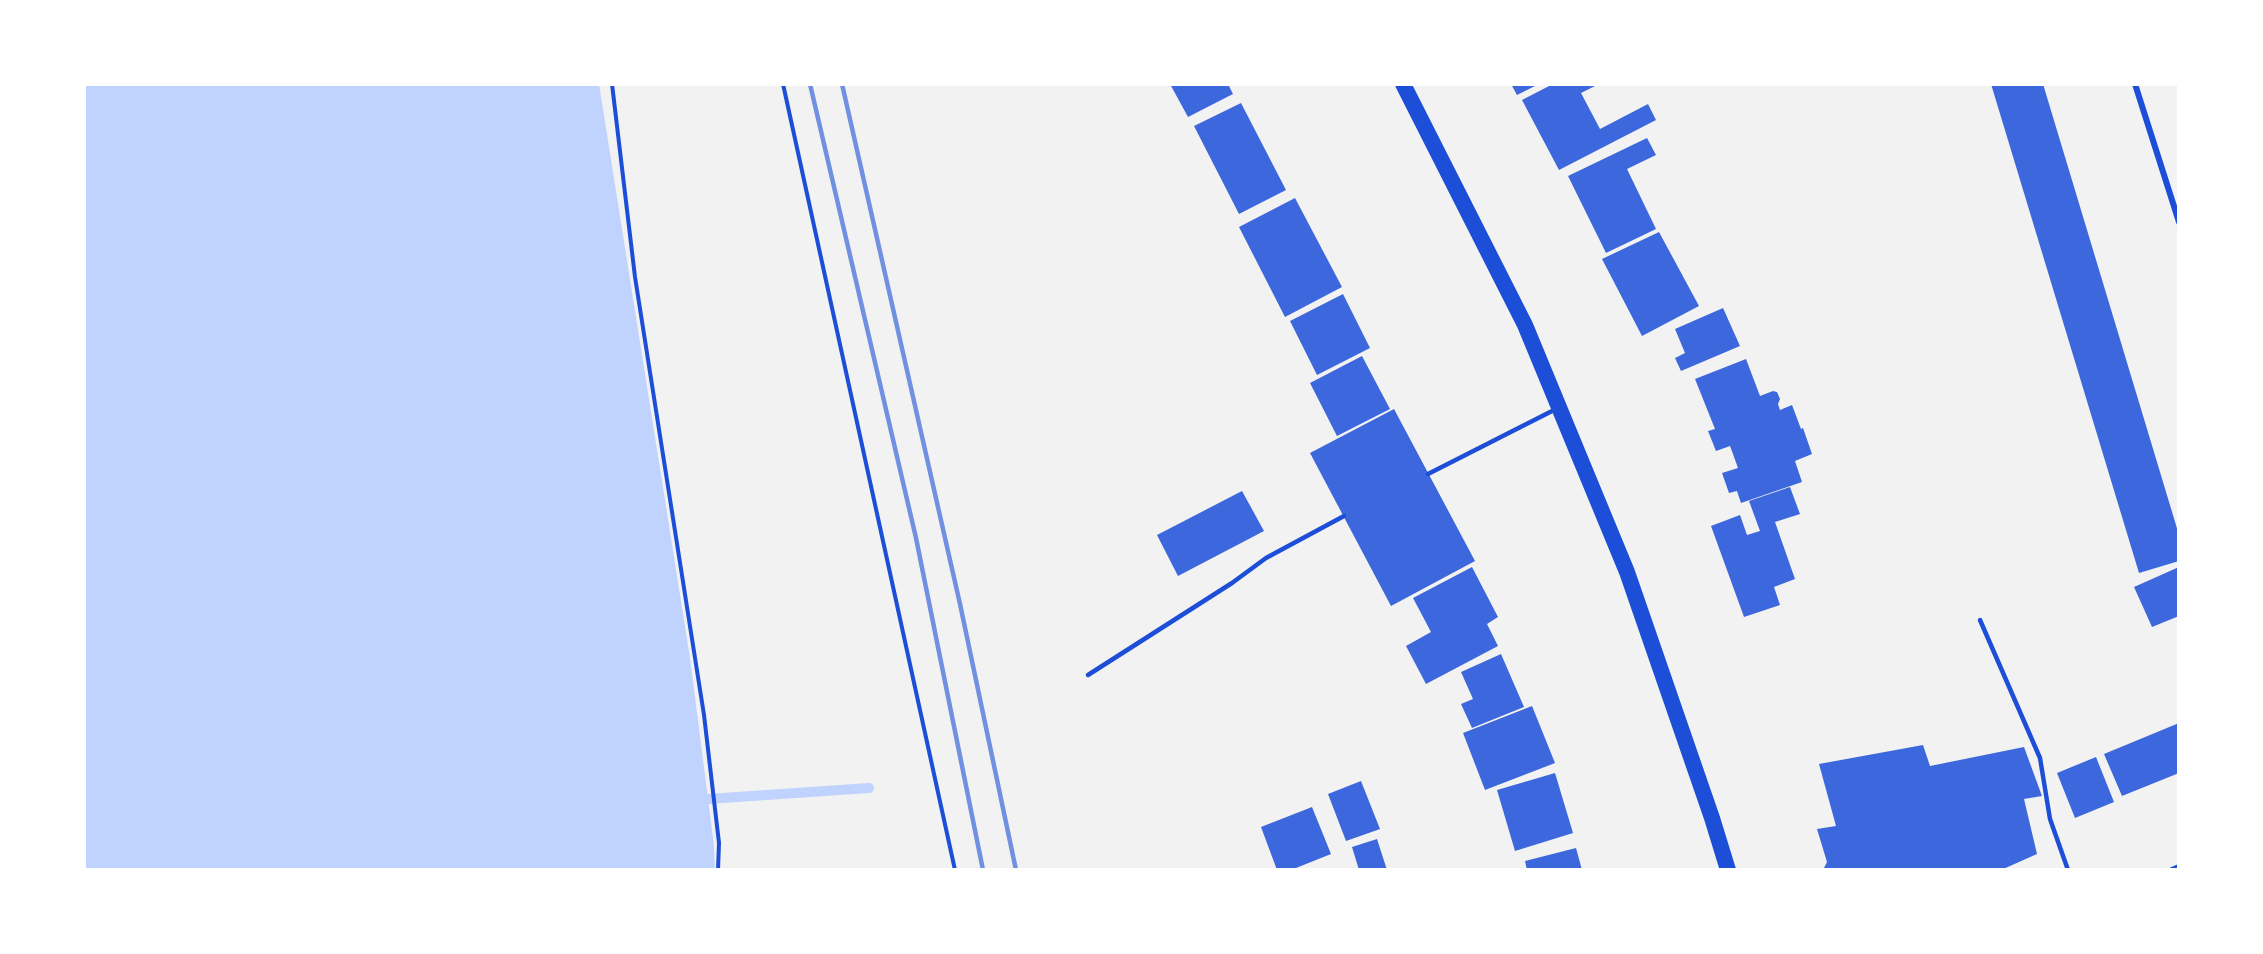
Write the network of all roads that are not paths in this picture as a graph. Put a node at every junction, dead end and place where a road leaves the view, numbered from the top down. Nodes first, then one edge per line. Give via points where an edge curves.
1 (1403, 84) edge
2 (2135, 84) edge
3 (2179, 222) edge
4 (1559, 408) junction
5 (1428, 474) dead end
6 (1344, 516) dead end
7 (1980, 620) dead end
8 (1088, 675) dead end
9 (2179, 867) edge
10 (1728, 870) edge
11 (2068, 870) edge
12 (2172, 870) edge

1 - 4 highway via 1525,325
2 - 3 street
4 - 5 lane
4 - 10 highway via 1627,572
6 - 8 lane via 1266,558
7 - 11 lane via 2040,758 2050,819
9 - 12 street

